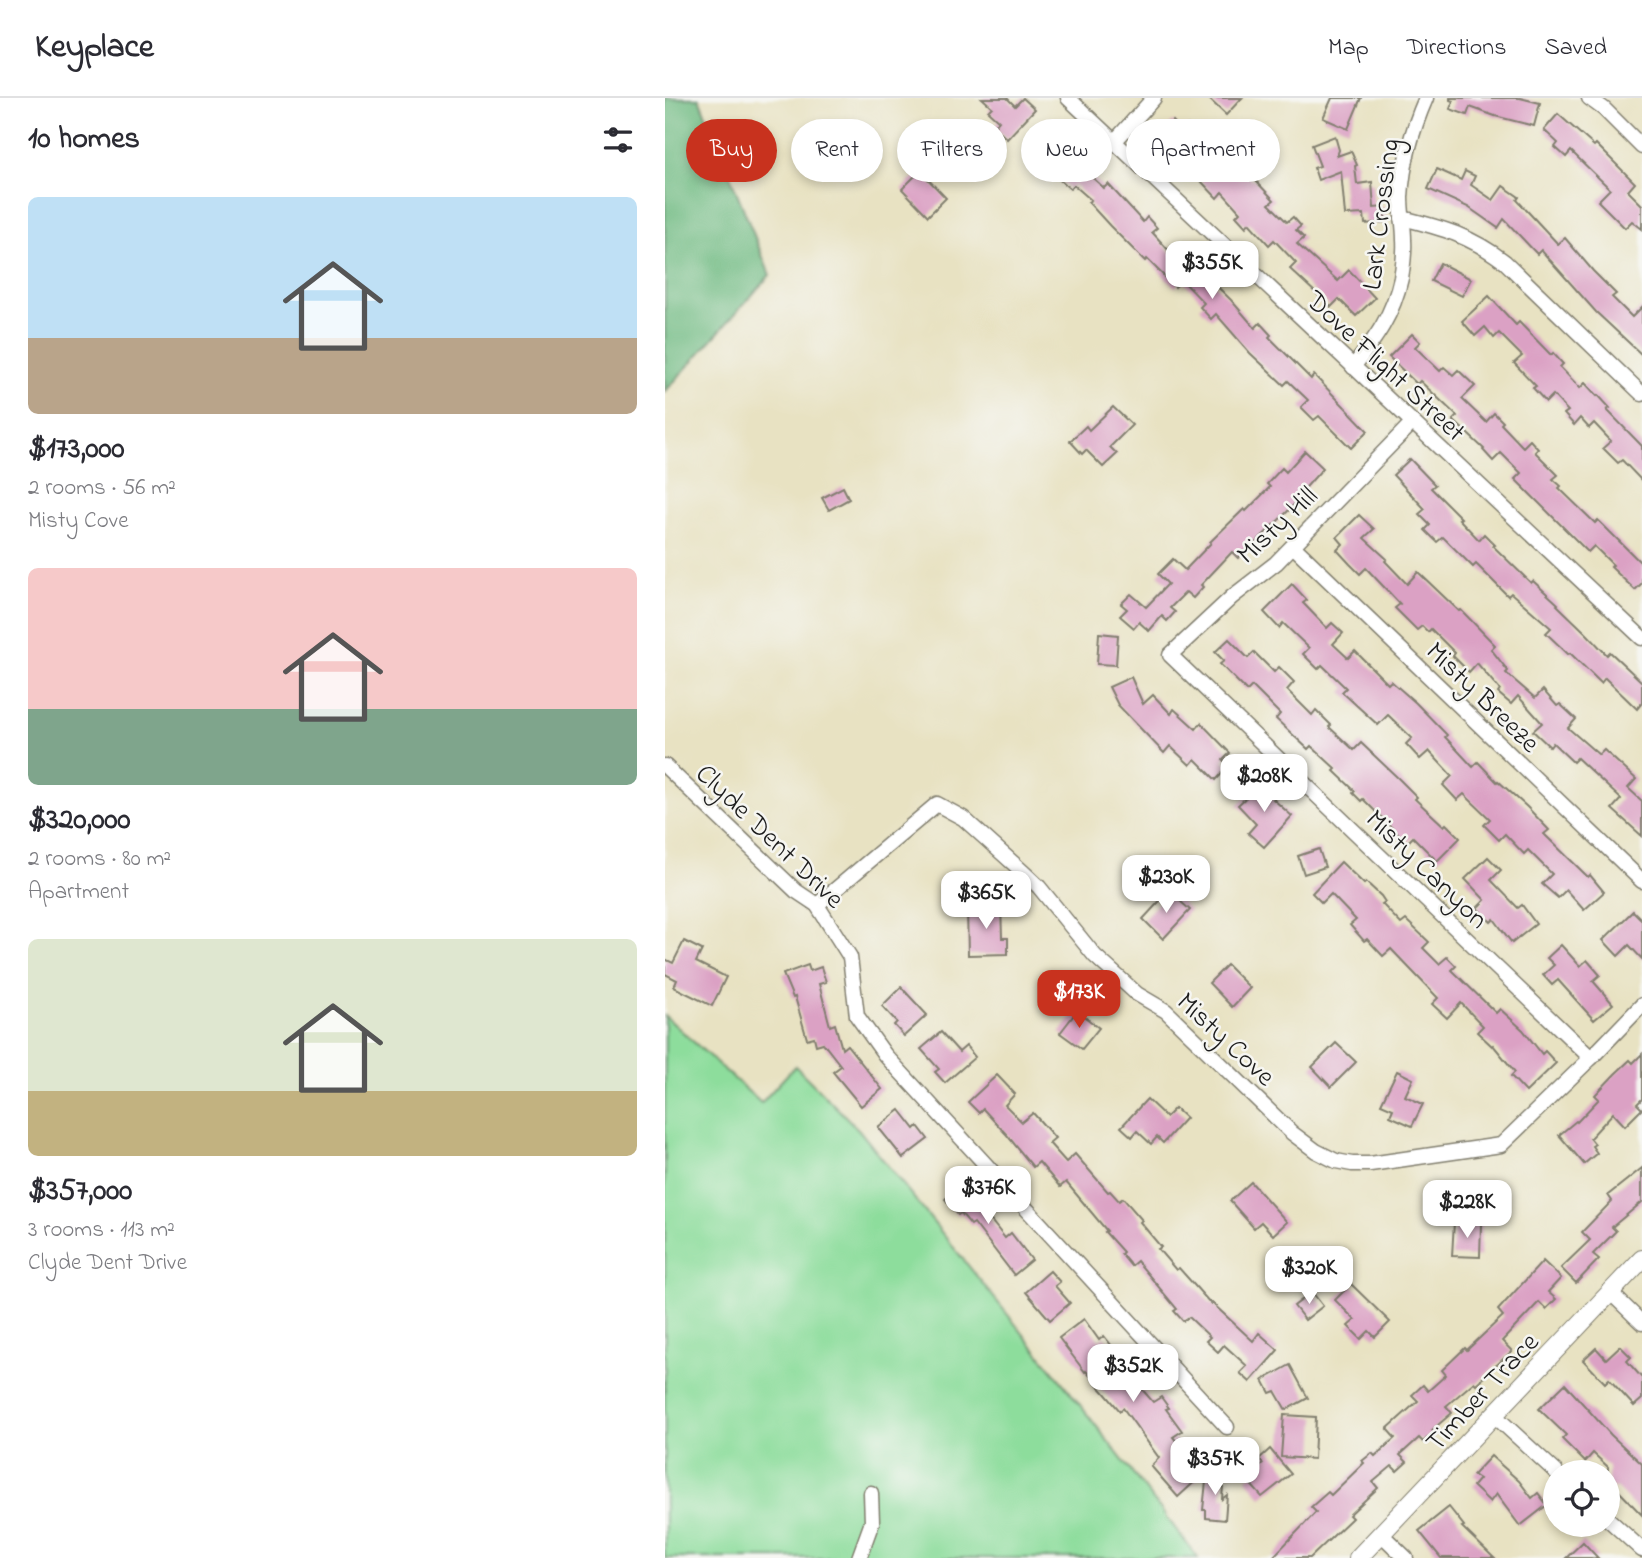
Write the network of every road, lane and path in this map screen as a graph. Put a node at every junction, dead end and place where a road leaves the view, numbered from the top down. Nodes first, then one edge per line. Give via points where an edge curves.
1 (1068, 98) edge
2 (1154, 98) edge
3 (1426, 98) edge
4 (1589, 98) edge
5 (1114, 142) junction
6 (1642, 147) edge
7 (1402, 218) junction
8 (1353, 367) junction
9 (1642, 394) edge
10 (1412, 423) junction
11 (1293, 546) junction
12 (1642, 638) edge
13 (1170, 655) joint
14 (665, 766) edge
15 (1642, 881) edge
16 (817, 905) junction
17 (1642, 1005) edge
18 (1591, 1058) junction
19 (1642, 1259) edge
20 (1610, 1292) junction
21 (1642, 1323) edge
22 (1494, 1415) junction
23 (1227, 1427) dead end
24 (1543, 1460) edge
25 (871, 1493) dead end
26 (1620, 1530) edge
27 (1381, 1534) junction
28 (1642, 1550) edge
29 (859, 1558) edge
30 (1358, 1558) edge
31 (1406, 1558) edge

1 - 5 street, Dove Flight Street
2 - 5 street
3 - 7 street, Lark Crossing via 1408,147
4 - 6 street
5 - 8 street, Dove Flight Street
7 - 8 street, Lark Crossing via 1405,240 1396,297 1380,332
7 - 9 street via 1461,235 1505,262
8 - 10 street, Dove Flight Street
10 - 11 street, Misty Hill
10 - 12 street, Dove Flight Street
11 - 13 street, Misty Hill
11 - 15 street, Misty Breeze
13 - 18 street, Misty Canyon
14 - 16 street, Clyde Dent Drive via 796,891
16 - 18 street, Misty Cove via 937,804 963,817 1023,872 1095,956 1137,994 1166,1011 1292,1133 1336,1161 1370,1164 1501,1145
16 - 23 street, Clyde Dent Drive via 850,957 857,1016 885,1055
17 - 18 street, Misty Cove
19 - 20 street, Timber Trace
20 - 21 street
20 - 22 street, Timber Trace
22 - 24 street
22 - 27 street, Timber Trace
25 - 29 street via 872,1522
26 - 28 street
27 - 30 street, Timber Trace
27 - 31 street

